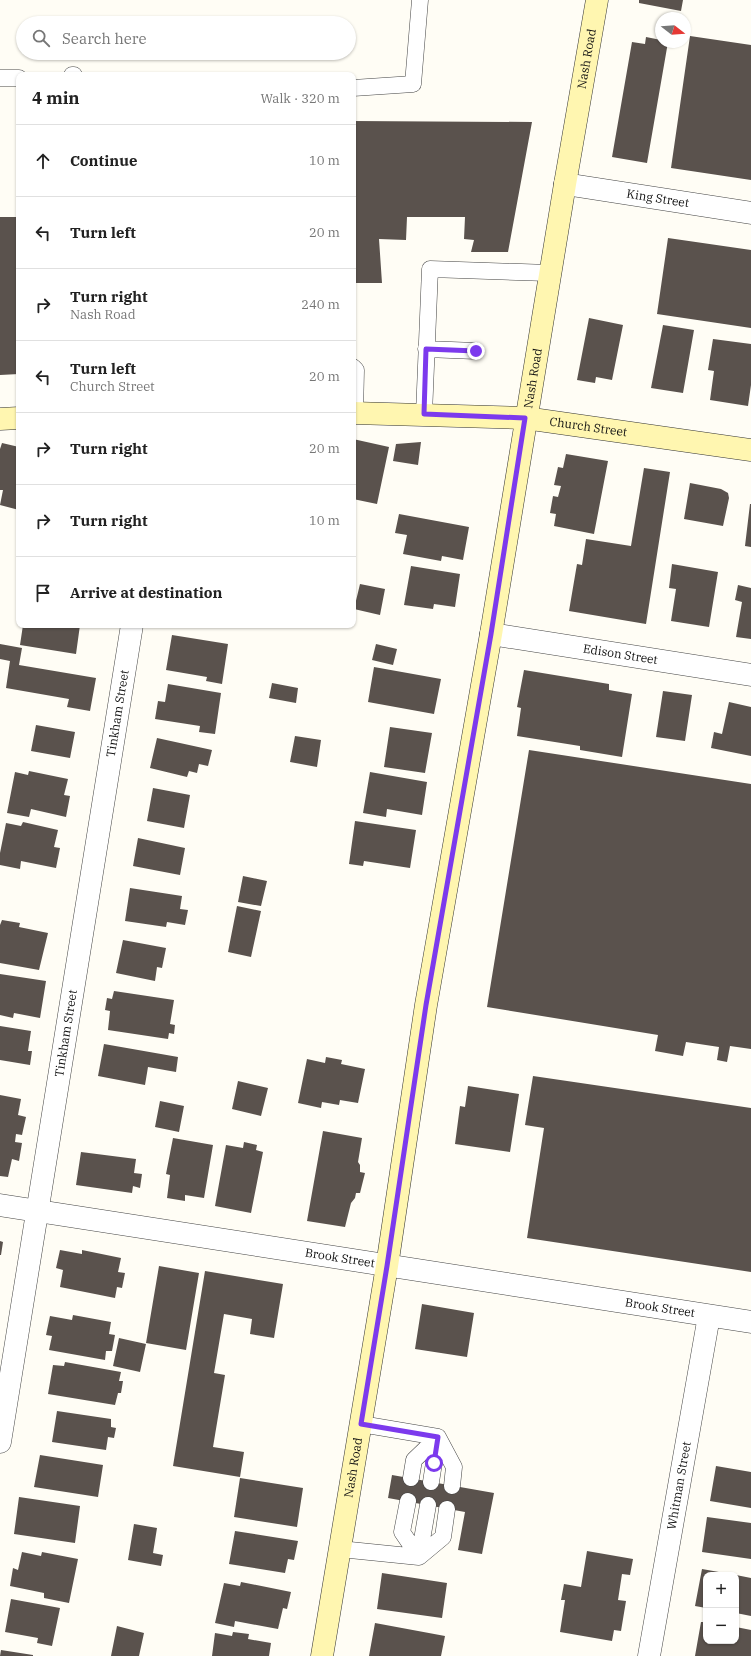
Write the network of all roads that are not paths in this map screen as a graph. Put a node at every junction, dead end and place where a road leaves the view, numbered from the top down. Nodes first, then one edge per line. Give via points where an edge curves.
1 (420, 0) edge
2 (597, 0) edge
3 (0, 78) edge
4 (16, 78) edge
5 (356, 88) edge
6 (564, 184) junction
7 (751, 214) edge
8 (549, 273) junction
9 (426, 349) junction
10 (476, 351) dead end
11 (356, 413) edge
12 (424, 414) junction
13 (16, 418) edge
14 (525, 418) junction
15 (0, 419) edge
16 (751, 450) edge
17 (132, 628) edge
18 (491, 634) junction
19 (751, 675) edge
20 (0, 1205) edge
21 (38, 1211) junction
22 (387, 1266) junction
23 (709, 1316) junction
24 (751, 1322) edge
25 (361, 1424) junction
26 (438, 1437) junction
27 (0, 1442) edge
28 (411, 1478) dead end
29 (431, 1482) dead end
30 (452, 1486) dead end
31 (408, 1501) dead end
32 (428, 1505) dead end
33 (448, 1508) dead end
34 (340, 1549) junction
35 (419, 1557) junction
36 (322, 1656) edge
37 (649, 1656) edge

1 - 5 lane via 413,84
2 - 6 main road, Nash Road
3 - 4 lane
6 - 7 street, King Street
6 - 8 main road, Nash Road
8 - 9 lane via 430,269
8 - 14 main road, Nash Road
9 - 10 lane
9 - 12 lane
11 - 12 main road, Church Street
12 - 14 main road, Church Street
13 - 15 main road
14 - 16 main road, Church Street
14 - 18 main road, Nash Road
17 - 21 street, Tinkham Street
18 - 19 street, Edison Street
18 - 22 main road, Nash Road via 426,1005
20 - 21 street, Brook Street
21 - 22 street, Brook Street
21 - 27 street, Tinkham Street
22 - 23 street, Brook Street
22 - 25 main road, Nash Road
23 - 24 street, Brook Street
23 - 37 street, Whitman Street
25 - 26 lane
25 - 34 main road, Nash Road
26 - 28 lane via 414,1460
26 - 29 lane
26 - 30 lane via 454,1467
31 - 35 lane via 402,1532
32 - 35 lane
33 - 35 lane via 443,1537
34 - 35 lane
34 - 36 main road, Nash Road

